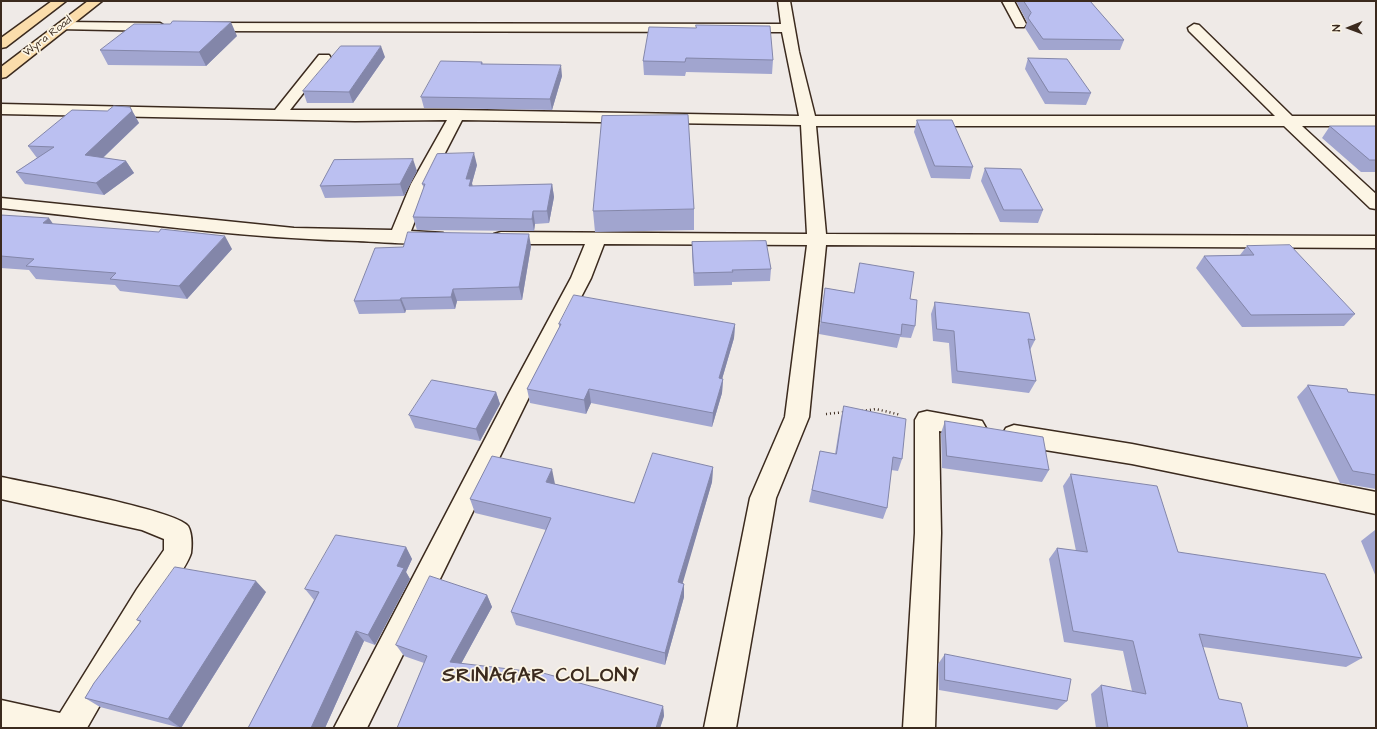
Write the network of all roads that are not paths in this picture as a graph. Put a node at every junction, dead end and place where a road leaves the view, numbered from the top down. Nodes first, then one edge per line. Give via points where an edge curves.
1 (60, 1) edge
2 (96, 1) edge
3 (784, 1) edge
4 (1008, 1) edge
5 (1020, 24) dead end
6 (63, 26) junction
7 (174, 27) edge
8 (190, 27) edge
9 (789, 28) junction
10 (1194, 28) dead end
11 (1, 44) edge
12 (324, 58) dead end
13 (1, 74) edge
14 (1, 108) edge
15 (280, 113) junction
16 (457, 115) junction
17 (808, 120) junction
18 (1288, 121) junction
19 (1376, 121) edge
20 (1, 203) edge
21 (1376, 204) edge
22 (399, 236) junction
23 (454, 237) edge
24 (486, 238) edge
25 (817, 239) junction
26 (596, 240) junction
27 (1376, 242) edge
28 (1, 488) edge
29 (1376, 503) edge
30 (1, 716) edge
31 (57, 728) edge
32 (68, 728) edge
33 (350, 728) edge
34 (720, 728) edge
35 (919, 728) edge

1 - 11 main road, Wyra Road
2 - 6 main road, Wyra Road
3 - 9 street
4 - 5 street
6 - 7 street
6 - 13 main road, Wyra Road
8 - 9 street
9 - 17 street
10 - 18 street
12 - 15 street
14 - 15 street
15 - 16 street via 355,116
16 - 17 street
16 - 22 street via 420,184
17 - 18 street
17 - 25 street
18 - 19 street
18 - 21 street
20 - 22 street via 294,234
22 - 23 street
24 - 26 street
25 - 26 street
25 - 27 street
25 - 34 street via 797,417 763,498
26 - 33 street via 582,278 519,395
28 - 32 street via 142,519 170,528 178,534 178,553 147,598
29 - 35 street via 1132,454 927,420 928,533
30 - 31 street

